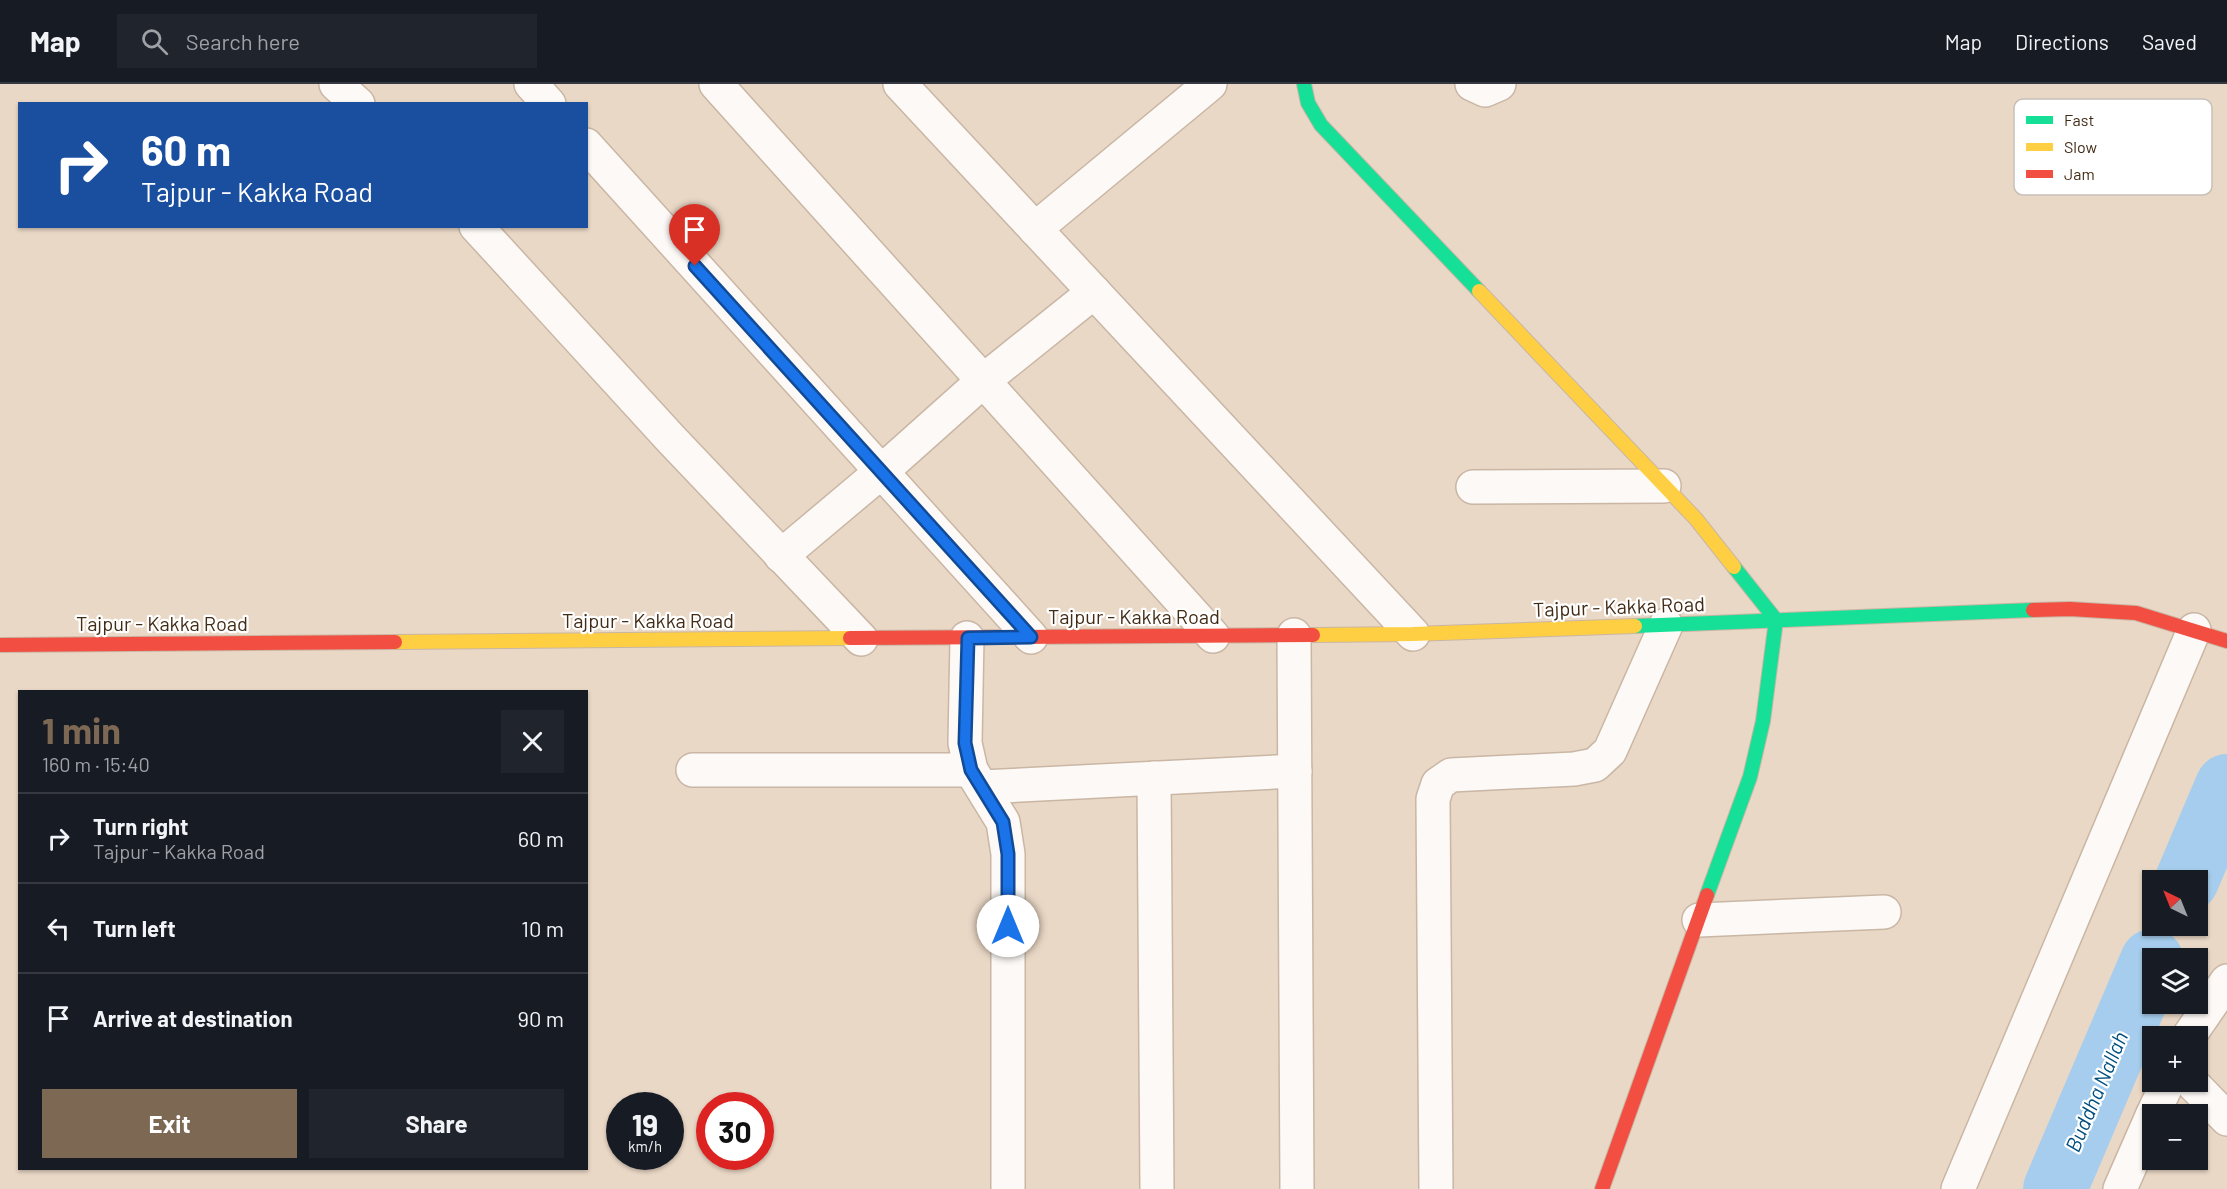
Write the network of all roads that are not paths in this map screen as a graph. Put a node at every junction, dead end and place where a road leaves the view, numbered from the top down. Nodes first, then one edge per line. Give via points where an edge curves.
1 (336, 84) edge
2 (531, 84) edge
3 (716, 84) edge
4 (900, 84) edge
5 (1210, 84) edge
6 (1304, 84) edge
7 (1472, 84) edge
8 (1498, 84) edge
9 (356, 102) edge
10 (547, 102) edge
11 (588, 147) edge
12 (478, 228) edge
13 (1035, 229) junction
14 (1094, 292) junction
15 (983, 381) junction
16 (881, 472) junction
17 (1665, 486) junction
18 (1473, 487) dead end
19 (781, 556) junction
20 (1776, 620) junction
21 (1666, 625) junction
22 (1413, 634) junction
23 (1294, 635) junction
24 (1213, 636) junction
25 (1031, 637) junction
26 (2215, 637) edge
27 (968, 638) junction
28 (861, 639) junction
29 (0, 645) edge
30 (693, 770) dead end
31 (1295, 771) junction
32 (1154, 778) junction
33 (976, 779) junction
34 (1884, 912) dead end
35 (1699, 920) junction
36 (2227, 981) edge
37 (2196, 1026) edge
38 (2201, 1092) edge
39 (2227, 1119) edge
40 (2142, 1140) edge
41 (1008, 1189) edge
42 (1157, 1189) edge
43 (1297, 1189) edge
44 (1436, 1189) edge
45 (1602, 1189) edge
46 (1958, 1189) edge
47 (2120, 1189) edge

1 - 9 street
2 - 10 street
3 - 15 street
4 - 13 street
5 - 13 street
6 - 17 street via 1308,103 1321,125
7 - 8 street via 1485,90
11 - 16 street
12 - 19 street
13 - 14 street
14 - 15 street
14 - 22 street
15 - 16 street
15 - 24 street
16 - 19 street
16 - 25 street
17 - 18 street
17 - 20 street
19 - 28 street
20 - 21 street, Tajpur - Kakka Road
20 - 26 street, Tajpur - Kakka Road via 2070,609 2136,613
20 - 35 street via 1763,721 1750,777
21 - 22 street, Tajpur - Kakka Road
21 - 44 street via 1610,751 1595,765 1451,775 1438,784 1433,799
22 - 23 street, Tajpur - Kakka Road
23 - 24 street, Tajpur - Kakka Road
23 - 31 street
24 - 25 street, Tajpur - Kakka Road
25 - 27 street, Tajpur - Kakka Road
26 - 46 street
27 - 28 street, Tajpur - Kakka Road
27 - 33 street via 965,743
28 - 29 street, Tajpur - Kakka Road
30 - 33 street
31 - 32 street
31 - 43 street
32 - 33 street
32 - 42 street
33 - 41 street via 1003,822 1008,854
34 - 35 street
35 - 45 street
36 - 37 street
38 - 39 street
40 - 47 street

